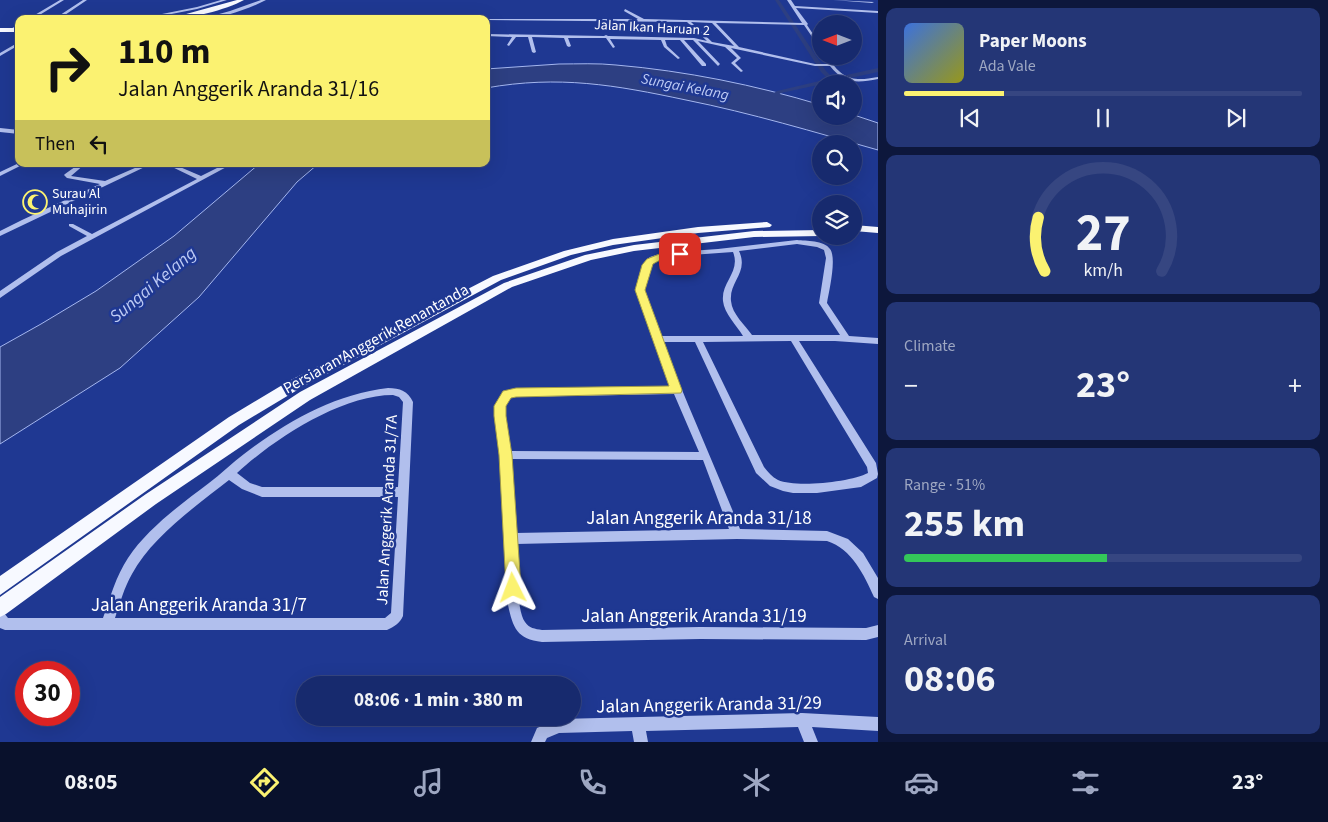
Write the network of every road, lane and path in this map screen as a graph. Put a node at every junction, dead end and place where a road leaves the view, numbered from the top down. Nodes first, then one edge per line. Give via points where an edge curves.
1 (62, 0) edge
2 (85, 0) edge
3 (225, 0) edge
4 (242, 0) edge
5 (249, 0) edge
6 (264, 0) edge
7 (790, 0) edge
8 (835, 0) edge
9 (872, 2) dead end
10 (794, 7) junction
11 (625, 10) dead end
12 (878, 12) edge
13 (37, 15) edge
14 (62, 15) edge
15 (162, 15) edge
16 (188, 15) edge
17 (198, 15) edge
18 (219, 15) edge
19 (490, 19) edge
20 (643, 20) junction
21 (554, 21) junction
22 (688, 21) junction
23 (713, 22) junction
24 (806, 24) junction
25 (565, 27) dead end
26 (15, 30) edge
27 (0, 31) edge
28 (490, 34) edge
29 (812, 34) edge
30 (514, 35) junction
31 (529, 35) junction
32 (559, 36) junction
33 (567, 36) junction
34 (606, 36) junction
35 (662, 38) junction
36 (680, 39) junction
37 (694, 39) junction
38 (710, 42) junction
39 (510, 45) dead end
40 (724, 45) junction
41 (15, 46) edge
42 (568, 46) dead end
43 (613, 47) dead end
44 (737, 47) junction
45 (534, 52) dead end
46 (0, 55) edge
47 (704, 65) dead end
48 (718, 65) dead end
49 (812, 65) edge
50 (831, 65) edge
51 (741, 71) dead end
52 (878, 78) edge
53 (0, 130) edge
54 (15, 132) edge
55 (15, 166) edge
56 (78, 167) edge
57 (141, 167) edge
58 (176, 167) edge
59 (223, 167) edge
60 (0, 174) edge
61 (200, 178) junction
62 (104, 183) junction
63 (71, 225) dead end
64 (812, 227) edge
65 (772, 229) junction
66 (862, 229) edge
67 (878, 230) edge
68 (812, 232) edge
69 (0, 234) edge
70 (91, 236) junction
71 (862, 236) edge
72 (878, 237) edge
73 (735, 250) junction
74 (0, 295) edge
75 (749, 338) junction
76 (793, 338) junction
77 (659, 339) junction
78 (698, 339) junction
79 (847, 339) junction
80 (878, 340) edge
81 (677, 390) junction
82 (234, 421) junction
83 (246, 434) junction
84 (505, 455) junction
85 (706, 456) junction
86 (230, 474) junction
87 (403, 492) junction
88 (737, 534) junction
89 (511, 539) junction
90 (0, 586) edge
91 (878, 592) edge
92 (0, 608) edge
93 (397, 616) joint
94 (0, 617) edge
95 (517, 619) joint
96 (107, 623) junction
97 (878, 631) edge
98 (802, 720) junction
99 (638, 724) junction
100 (878, 724) edge
101 (540, 737) edge
102 (641, 742) edge
103 (811, 742) edge

1 - 13 street
2 - 14 street
3 - 15 street
4 - 16 main road
5 - 17 main road
6 - 18 street
7 - 10 street
8 - 9 street
10 - 12 street
10 - 24 street
11 - 20 street
19 - 21 street
20 - 21 street
20 - 22 street
21 - 32 street
22 - 23 street
22 - 38 street
23 - 24 street
23 - 44 street
24 - 29 street
25 - 33 street
26 - 27 main road
28 - 30 street, Jalan Ikan Haruan 2
30 - 31 street, Jalan Ikan Haruan 2
30 - 39 street
31 - 32 street, Jalan Ikan Haruan 2
31 - 45 street
32 - 33 street, Jalan Ikan Haruan 2
33 - 34 street, Jalan Ikan Haruan 2
33 - 42 street
34 - 35 street, Jalan Ikan Haruan 2
34 - 43 street
35 - 36 street, Jalan Ikan Haruan 2
35 - 36 street via 666,46 679,56 675,46
36 - 37 street, Jalan Ikan Haruan 2
36 - 47 street
37 - 38 street, Jalan Ikan Haruan 2
37 - 48 street
38 - 40 street, Jalan Ikan Haruan 2
40 - 44 street, Jalan Ikan Haruan 2
40 - 51 street via 739,58 732,63
41 - 46 street
44 - 49 street, Jalan Ikan Haruan 2
50 - 52 street via 841,76 856,82
53 - 54 street
55 - 60 street
56 - 62 street via 67,175
57 - 62 street
58 - 61 street
59 - 61 street
61 - 70 street
62 - 69 street
63 - 70 street
64 - 65 main road, Persiaran Anggerik Renantanda
65 - 68 main road, Persiaran Anggerik Renantanda
65 - 82 main road, Persiaran Anggerik Renantanda via 698,230 613,242 536,263 445,304
65 - 83 main road, Persiaran Anggerik Renantanda via 589,257 508,285 305,396
66 - 67 main road
70 - 74 street
71 - 72 main road
73 - 75 street via 740,258 727,303
73 - 77 street via 662,255 647,265 640,290
73 - 79 street via 786,243 818,244 827,249 830,258 823,303
75 - 76 street
75 - 78 street
76 - 78 street via 872,466 873,475 869,479 791,488 768,479 760,470
76 - 79 street
77 - 78 street
77 - 81 street
79 - 80 street
81 - 84 street via 507,394 500,406
81 - 85 street
82 - 83 main road
82 - 90 main road, Persiaran Anggerik Renantanda
83 - 92 main road, Persiaran Anggerik Renantanda via 151,498
84 - 85 street
84 - 89 street
85 - 88 street
86 - 87 street via 246,486 262,492
86 - 87 street, Jalan Anggerik Aranda 31/7A via 250,454 320,410 359,398 396,392 406,397 408,402
86 - 96 street via 184,509 137,555 122,580
87 - 93 street, Jalan Anggerik Aranda 31/7A
88 - 89 street, Jalan Anggerik Aranda 31/18
88 - 91 street, Jalan Anggerik Aranda 31/18 via 836,537 849,547
89 - 95 street
93 - 96 street, Jalan Anggerik Aranda 31/7 via 387,624
94 - 96 street, Jalan Anggerik Aranda 31/7 via 5,624
95 - 97 street, Jalan Anggerik Aranda 31/19 via 530,635 542,636 866,634
98 - 99 street, Jalan Anggerik Aranda 31/29
98 - 100 street, Jalan Anggerik Aranda 31/29
98 - 103 street
99 - 101 street, Jalan Anggerik Aranda 31/29 via 559,726
99 - 102 street

